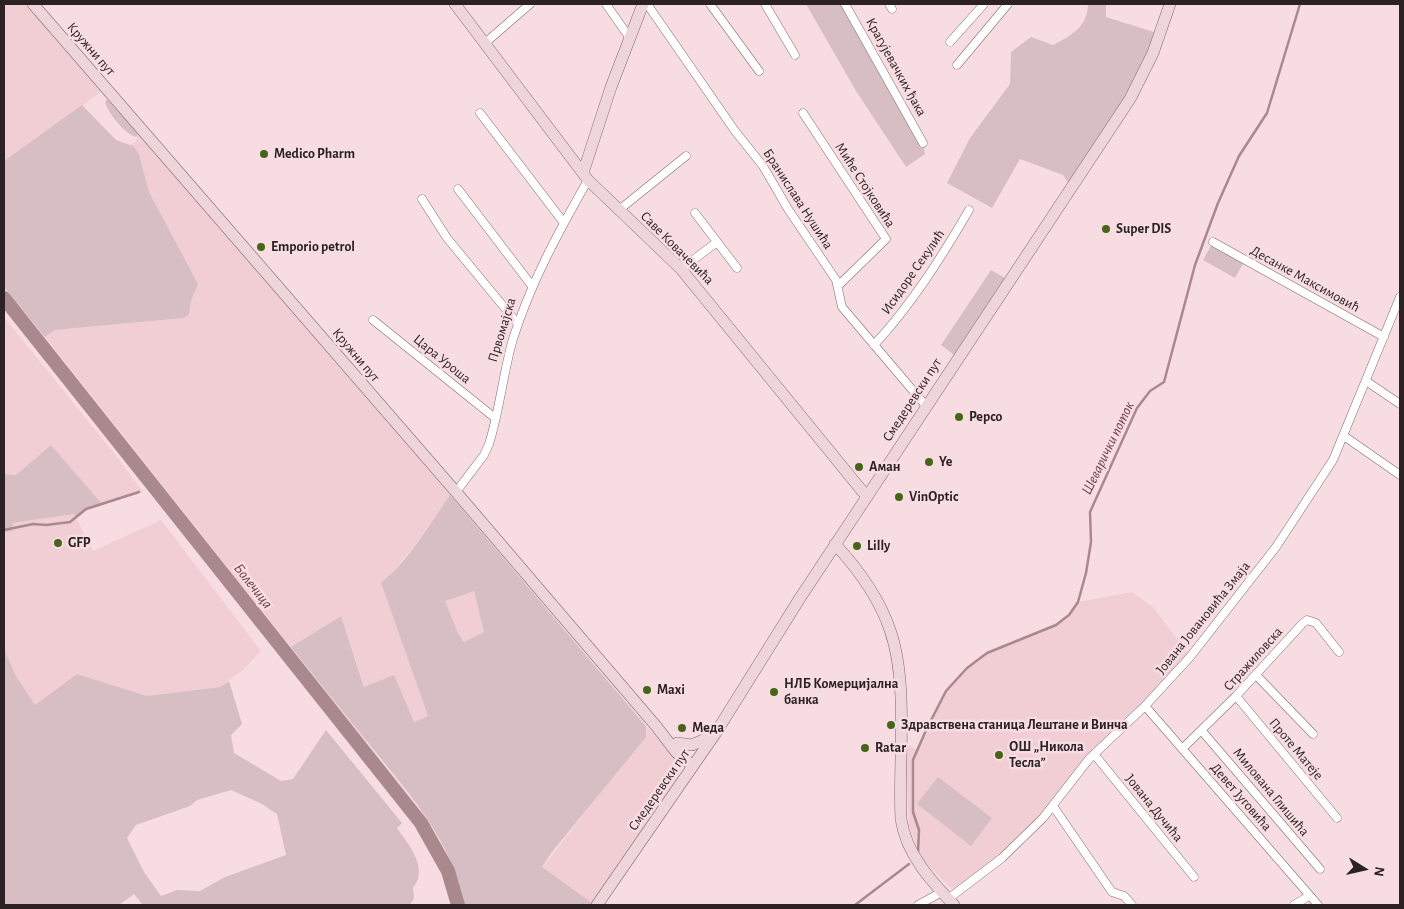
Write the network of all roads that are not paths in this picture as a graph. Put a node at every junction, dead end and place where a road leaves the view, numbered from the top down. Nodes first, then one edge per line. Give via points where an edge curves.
1 (32, 4) edge
2 (455, 4) edge
3 (530, 4) edge
4 (606, 4) edge
5 (643, 4) edge
6 (647, 4) edge
7 (710, 4) edge
8 (765, 4) edge
9 (846, 4) edge
10 (984, 4) edge
11 (1008, 4) edge
12 (1170, 4) edge
13 (629, 38) junction
14 (950, 42) dead end
15 (484, 43) junction
16 (795, 54) dead end
17 (957, 65) dead end
18 (759, 71) dead end
19 (480, 113) dead end
20 (804, 113) dead end
21 (923, 143) dead end
22 (686, 156) dead end
23 (586, 176) junction
24 (458, 189) dead end
25 (422, 199) dead end
26 (619, 210) junction
27 (969, 210) dead end
28 (695, 213) dead end
29 (564, 223) junction
30 (717, 242) junction
31 (1213, 242) dead end
32 (737, 268) dead end
33 (681, 270) junction
34 (532, 286) junction
35 (838, 286) junction
36 (1400, 297) edge
37 (373, 320) dead end
38 (518, 324) junction
39 (1384, 337) junction
40 (874, 345) junction
41 (1366, 381) junction
42 (1400, 404) edge
43 (926, 406) junction
44 (495, 418) junction
45 (1344, 436) junction
46 (1400, 475) edge
47 (456, 492) junction
48 (867, 498) junction
49 (835, 544) junction
50 (1339, 652) dead end
51 (1256, 675) junction
52 (1236, 696) junction
53 (1145, 706) junction
54 (1202, 731) junction
55 (715, 734) junction
56 (1312, 734) dead end
57 (677, 748) junction
58 (1183, 748) junction
59 (1094, 754) junction
60 (695, 763) junction
61 (682, 783) junction
62 (1053, 806) junction
63 (1337, 818) dead end
64 (1320, 869) dead end
65 (1194, 877) dead end
66 (1309, 896) junction
67 (948, 899) edge
68 (597, 905) edge
69 (918, 905) edge
70 (1132, 905) edge
71 (1294, 905) edge
72 (1318, 905) edge

1 - 47 main road, Кружни пут
2 - 15 main road, Саве Ковачевића
3 - 15 street
4 - 13 street
5 - 13 main road, Првомајска
6 - 35 street, Бранислава Нушића via 735,131 764,166
7 - 18 street
8 - 16 street
9 - 21 street, Крагујевачких ђака
10 - 14 street
11 - 17 street
12 - 43 main road, Смедеревски пут via 1153,53 1130,99
13 - 23 main road, Првомајска via 595,132
15 - 23 main road, Саве Ковачевића
19 - 29 street
20 - 35 street, Миће Стојковића via 886,239
22 - 26 street
23 - 26 main road, Саве Ковачевића
23 - 29 street, Првомајска
24 - 34 street
25 - 38 street via 447,238
26 - 33 main road, Саве Ковачевића
27 - 40 street, Исидоре Секулић via 924,282
28 - 30 street
29 - 34 street, Првомајска
30 - 32 street
30 - 33 street
31 - 39 street, Десанке Максимовић
33 - 48 main road, Саве Ковачевића
34 - 38 street, Првомајска
35 - 40 street, Бранислава Нушића via 842,307
36 - 39 street, Јована Јовановића Змаја
37 - 44 street, Цара Уроша
38 - 44 street, Првомајска
39 - 41 street, Јована Јовановића Змаја
40 - 43 street, Бранислава Нушића
41 - 42 street
41 - 45 street, Јована Јовановића Змаја
43 - 48 main road, Смедеревски пут
44 - 47 street, Првомајска via 484,455
45 - 46 street
45 - 53 street, Јована Јовановића Змаја via 1328,469 1283,538 1192,655
47 - 57 main road, Кружни пут
48 - 49 main road, Смедеревски пут
49 - 55 main road, Смедеревски пут
49 - 67 main road via 868,586 890,630 899,686 902,828 911,851
50 - 51 street, Стражиловска via 1316,623 1307,620
51 - 52 street, Стражиловска
51 - 56 street
52 - 54 street, Стражиловска
52 - 63 street, Проте Матеје
53 - 58 street, Девет Југовића
53 - 59 street, Јована Јовановића Змаја
54 - 58 street, Стражиловска
54 - 64 street, Милована Глишића
55 - 57 main road
55 - 60 main road, Смедеревски пут
57 - 60 main road, Кружни пут
57 - 61 main road via 683,767
58 - 66 street, Девет Југовића
59 - 62 street, Јована Јовановића Змаја
59 - 65 street, Јована Дучића
60 - 61 main road, Смедеревски пут
61 - 68 main road, Смедеревски пут
62 - 67 street, Јована Јовановића Змаја via 1002,858
62 - 70 street via 1112,892 1124,896
66 - 71 street
66 - 72 street, Девет Југовића
67 - 69 street, Јована Јовановића Змаја

